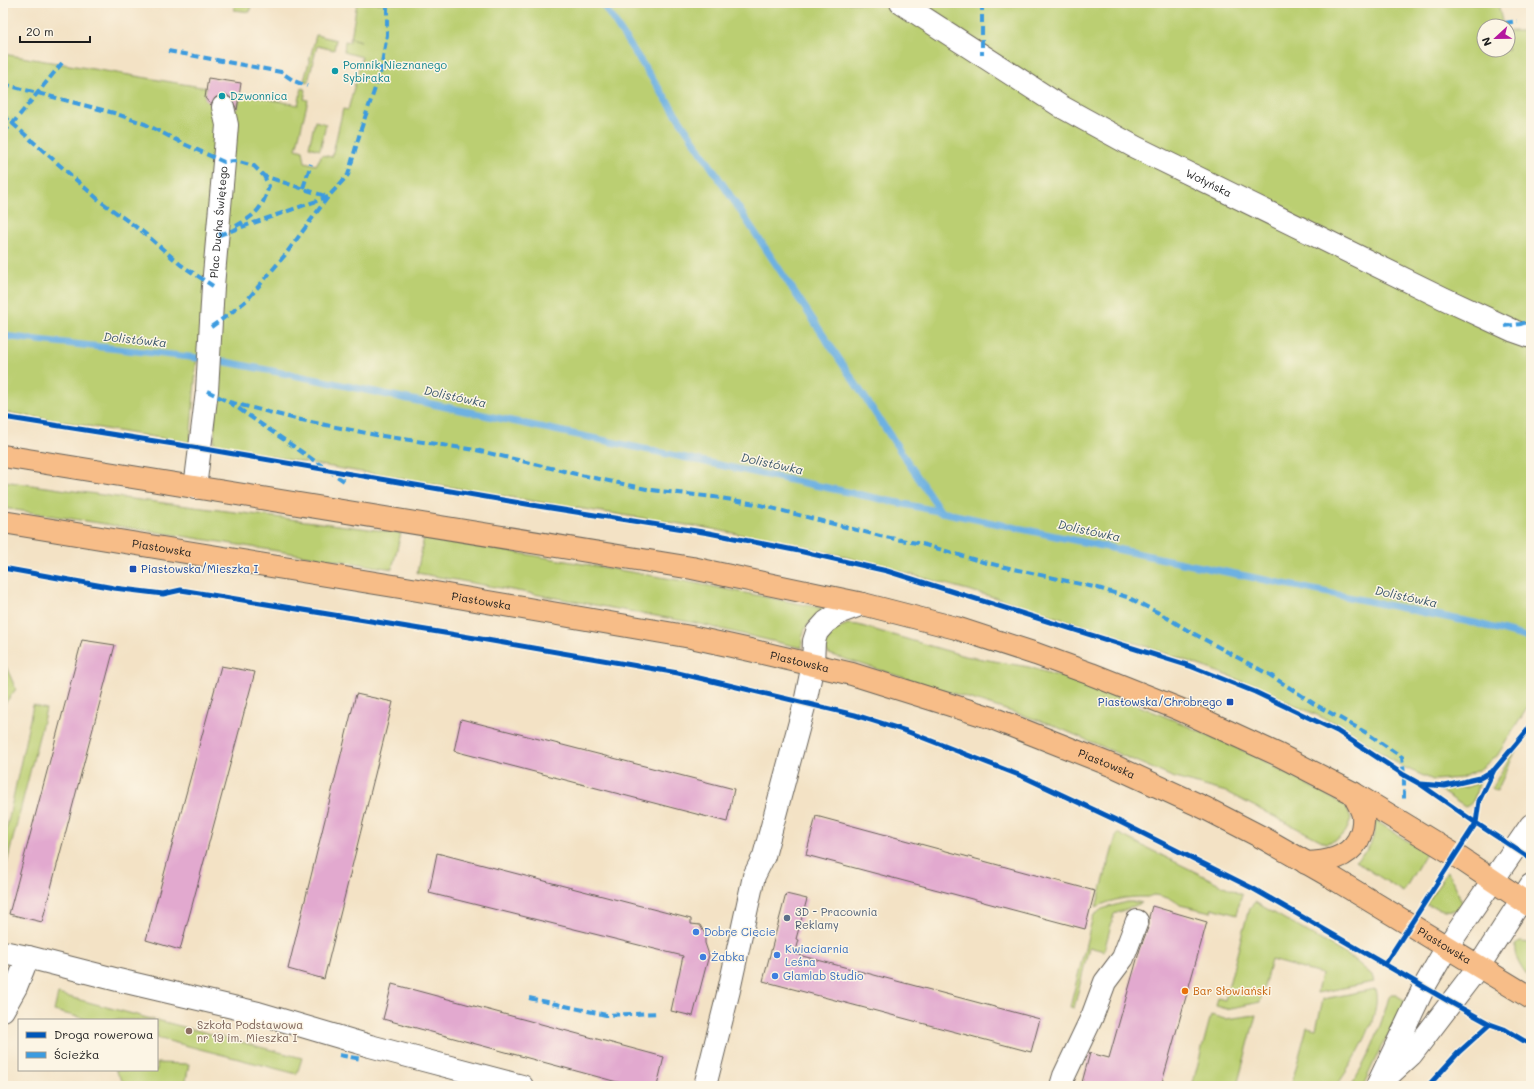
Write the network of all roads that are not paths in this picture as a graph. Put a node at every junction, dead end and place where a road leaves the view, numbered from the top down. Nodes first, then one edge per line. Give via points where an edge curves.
1 (901, 3) edge
2 (223, 108) dead end
3 (1531, 337) edge
4 (3, 456) edge
5 (195, 488) junction
6 (3, 522) edge
7 (863, 604) junction
8 (813, 664) junction
9 (1353, 793) junction
10 (1531, 825) edge
11 (1306, 863) junction
12 (1493, 882) junction
13 (1528, 897) edge
14 (1137, 921) dead end
15 (1447, 947) junction
16 (3, 952) edge
17 (28, 956) junction
18 (1479, 966) junction
19 (1531, 998) edge
20 (3, 1010) edge
21 (522, 1086) edge
22 (705, 1086) edge
23 (1061, 1086) edge
24 (1377, 1086) edge

1 - 3 street, Wołyńska via 1062,107 1135,146 1443,298
2 - 5 street, Plac Ducha Świętego via 227,125 207,385
4 - 5 main road
5 - 7 main road via 692,568
6 - 8 main road, Piastowska via 550,612 691,637
7 - 8 street via 841,612 817,632
7 - 9 main road via 956,628 1091,674 1218,726
8 - 11 main road, Piastowska via 1007,723 1155,784
8 - 22 street via 764,856 754,876
9 - 11 main road via 1363,815 1362,831 1354,847 1342,856 1324,862
9 - 12 main road via 1455,855
10 - 12 street
11 - 15 main road, Piastowska
12 - 13 main road
12 - 15 street
13 - 18 street
14 - 23 street via 1123,958 1105,982
15 - 18 main road, Piastowska
15 - 24 street via 1424,987
16 - 17 street
17 - 20 street via 16,987
17 - 21 street via 258,1013
18 - 19 main road, Piastowska
18 - 24 street via 1411,1055

